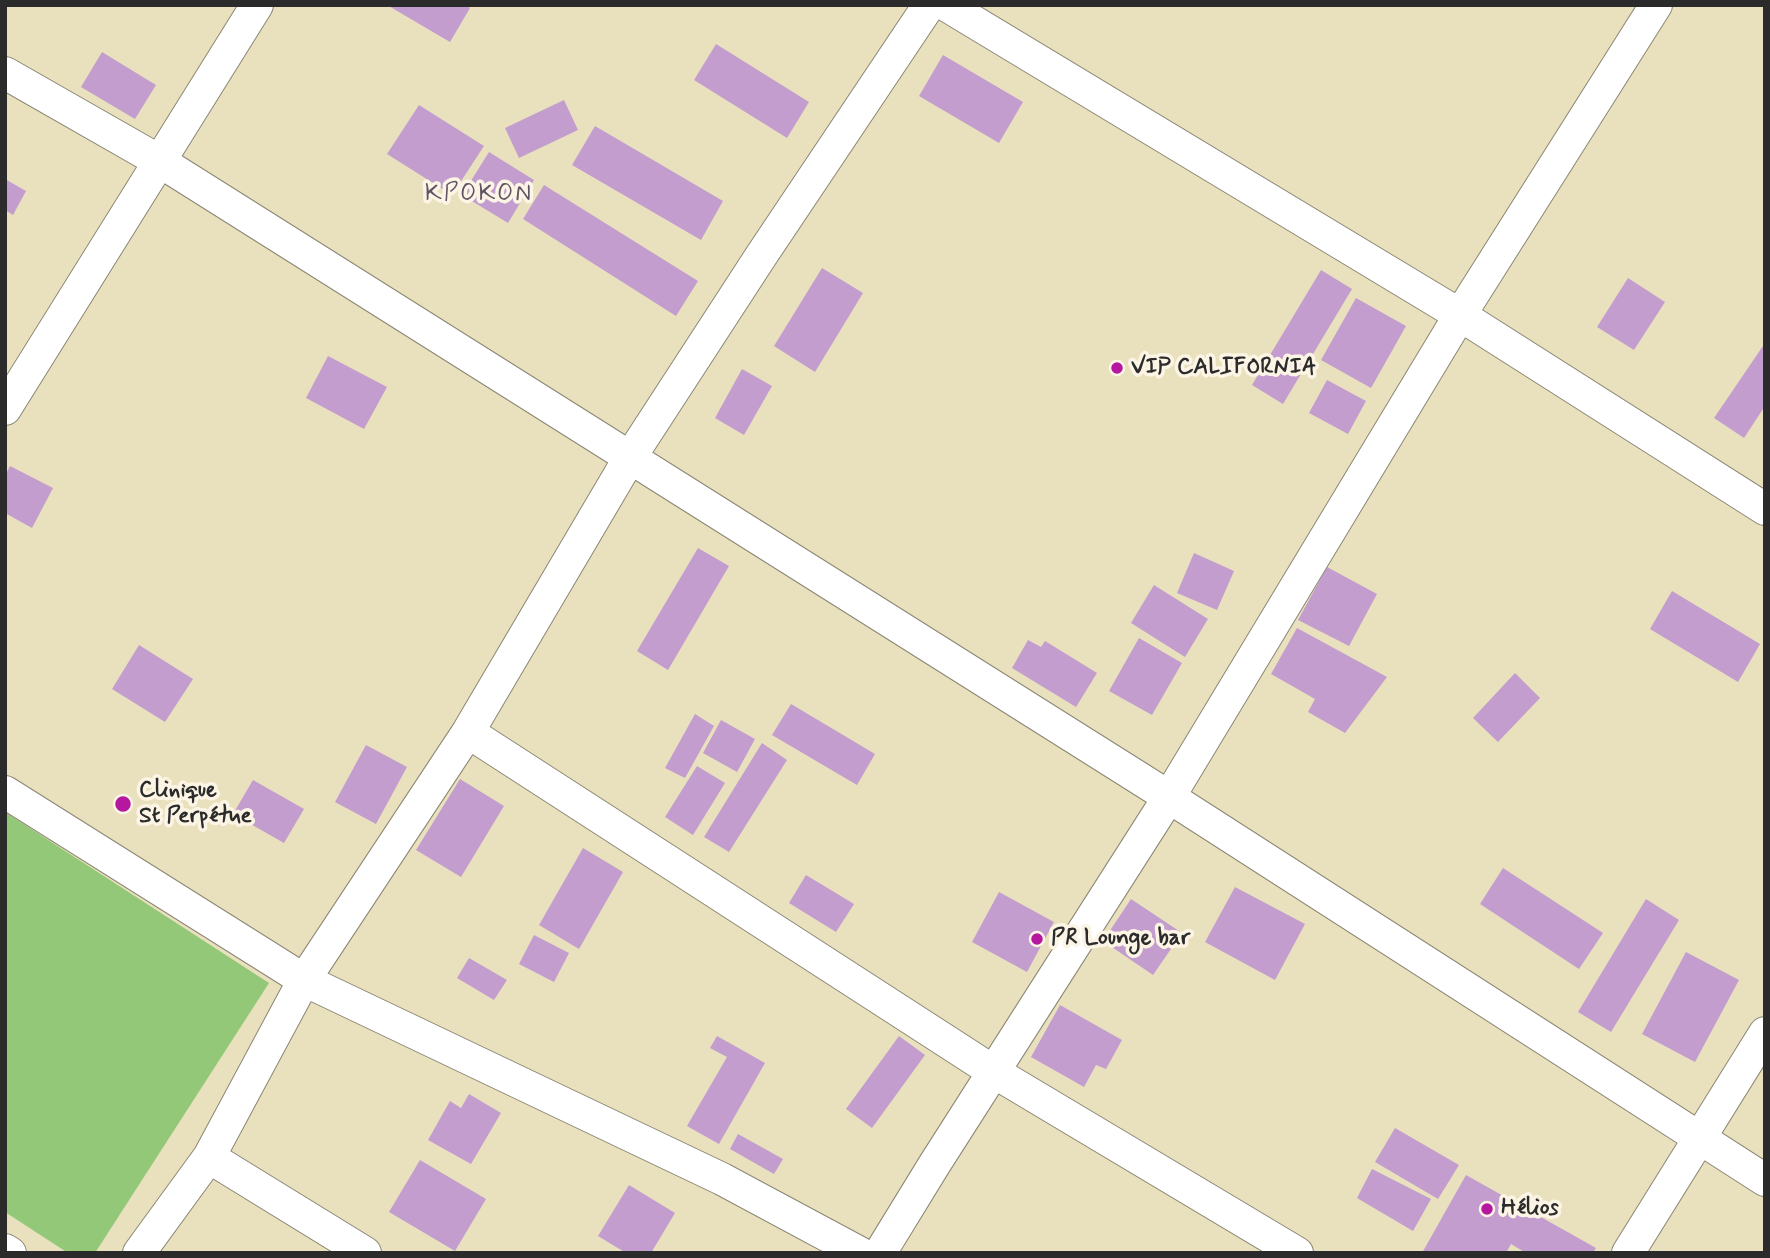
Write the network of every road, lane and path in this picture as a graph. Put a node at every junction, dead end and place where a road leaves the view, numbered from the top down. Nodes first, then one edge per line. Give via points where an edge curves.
1 (257, 5) edge
2 (929, 5) edge
3 (946, 5) edge
4 (1656, 5) edge
5 (5, 73) edge
6 (161, 162) junction
7 (1460, 315) junction
8 (5, 409) edge
9 (629, 459) junction
10 (1765, 509) edge
11 (468, 732) junction
12 (5, 792) edge
13 (1169, 797) junction
14 (304, 980) junction
15 (1765, 1033) edge
16 (994, 1072) junction
17 (1699, 1138) junction
18 (209, 1157) junction
19 (1765, 1180) edge
20 (5, 1250) edge
21 (10, 1253) edge
22 (139, 1253) edge
23 (365, 1253) edge
24 (860, 1253) edge
25 (880, 1253) edge
26 (1297, 1253) edge
27 (1628, 1253) edge

1 - 6 street
2 - 9 street
3 - 7 street
4 - 7 street
5 - 6 street
6 - 8 street
6 - 9 street
7 - 10 street
7 - 13 street
9 - 11 street
9 - 13 street
11 - 14 street
11 - 16 street
12 - 14 street
13 - 16 street
13 - 17 street
14 - 18 street
14 - 24 street via 722,1179
15 - 17 street
16 - 25 street
16 - 26 street
17 - 19 street
17 - 27 street
18 - 22 street
18 - 23 street
20 - 21 street

